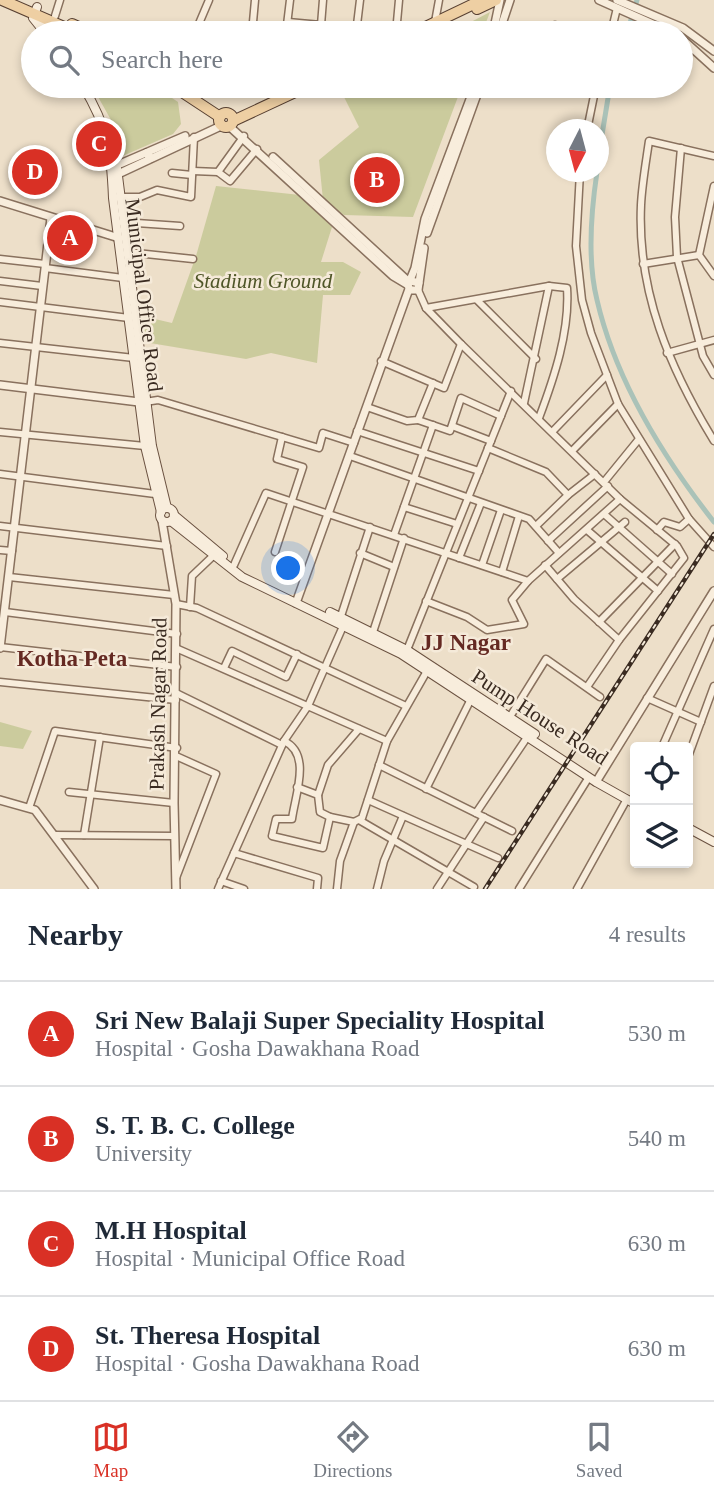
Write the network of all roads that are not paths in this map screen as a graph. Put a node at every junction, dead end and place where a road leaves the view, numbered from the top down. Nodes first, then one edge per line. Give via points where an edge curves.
1 (2, 0) edge
2 (17, 0) edge
3 (60, 0) edge
4 (209, 0) edge
5 (255, 0) edge
6 (290, 0) edge
7 (323, 0) edge
8 (360, 0) edge
9 (399, 0) edge
10 (439, 0) edge
11 (480, 0) edge
12 (498, 0) edge
13 (510, 0) edge
14 (599, 0) edge
15 (617, 3) edge
16 (36, 10) junction
17 (55, 16) junction
18 (651, 17) junction
19 (35, 21) edge
20 (45, 21) edge
21 (56, 21) edge
22 (66, 21) edge
23 (200, 21) edge
24 (253, 21) edge
25 (288, 21) edge
26 (321, 21) edge
27 (357, 21) edge
28 (397, 21) edge
29 (435, 21) edge
30 (439, 21) edge
31 (453, 21) edge
32 (495, 21) edge
33 (503, 21) edge
34 (613, 21) edge
35 (656, 21) edge
36 (661, 21) edge
37 (693, 34) edge
38 (693, 49) edge
39 (714, 51) edge
40 (714, 68) edge
41 (90, 98) edge
42 (96, 98) edge
43 (192, 98) edge
44 (199, 98) edge
45 (268, 98) edge
46 (279, 98) edge
47 (470, 98) edge
48 (476, 98) edge
49 (594, 98) edge
50 (589, 119) edge
51 (227, 120) junction
52 (244, 136) junction
53 (194, 137) junction
54 (681, 148) junction
55 (257, 149) junction
56 (148, 155) junction
57 (714, 156) edge
58 (115, 171) junction
59 (218, 172) junction
60 (172, 173) dead end
61 (192, 173) junction
62 (579, 182) edge
63 (714, 186) edge
64 (116, 197) junction
65 (0, 201) edge
66 (51, 218) junction
67 (120, 222) junction
68 (180, 226) dead end
69 (119, 238) junction
70 (127, 252) junction
71 (699, 255) junction
72 (677, 257) junction
73 (0, 259) edge
74 (193, 259) dead end
75 (643, 264) junction
76 (45, 266) junction
77 (710, 267) edge
78 (714, 276) edge
79 (123, 278) junction
80 (0, 281) edge
81 (412, 285) junction
82 (42, 286) junction
83 (549, 286) junction
84 (477, 300) junction
85 (0, 302) edge
86 (40, 307) junction
87 (426, 308) junction
88 (129, 318) junction
89 (714, 340) edge
90 (0, 343) edge
91 (461, 344) junction
92 (700, 344) junction
93 (36, 346) junction
94 (667, 353) junction
95 (134, 358) junction
96 (536, 359) junction
97 (381, 361) junction
98 (607, 375) junction
99 (714, 375) edge
100 (433, 383) junction
101 (0, 385) edge
102 (31, 388) junction
103 (512, 391) junction
104 (143, 402) junction
105 (524, 403) junction
106 (618, 404) junction
107 (367, 407) junction
108 (501, 416) junction
109 (539, 418) junction
110 (418, 420) junction
111 (433, 425) junction
112 (452, 426) junction
113 (358, 431) junction
114 (553, 431) junction
115 (0, 432) edge
116 (25, 434) junction
117 (282, 437) junction
118 (639, 439) junction
119 (714, 441) edge
120 (354, 443) junction
121 (489, 444) junction
122 (145, 446) junction
123 (424, 451) junction
124 (572, 451) junction
125 (350, 456) junction
126 (479, 471) junction
127 (0, 474) edge
128 (595, 474) junction
129 (20, 476) junction
130 (414, 478) junction
131 (606, 484) junction
132 (155, 494) junction
133 (568, 495) junction
134 (468, 497) junction
135 (620, 499) junction
136 (293, 500) junction
137 (481, 503) junction
138 (404, 507) junction
139 (501, 510) junction
140 (331, 513) junction
141 (604, 514) junction
142 (167, 515) junction
143 (519, 516) junction
144 (689, 519) junction
145 (625, 522) dead end
146 (457, 524) junction
147 (0, 526) edge
148 (536, 526) junction
149 (370, 527) junction
150 (16, 528) junction
151 (619, 528) junction
152 (587, 530) junction
153 (657, 530) junction
154 (394, 535) junction
155 (404, 538) junction
156 (548, 541) junction
157 (602, 542) junction
158 (674, 544) junction
159 (167, 546) junction
160 (714, 547) edge
161 (0, 550) edge
162 (12, 551) junction
163 (275, 552) dead end
164 (360, 553) junction
165 (446, 553) junction
166 (559, 553) junction
167 (213, 556) junction
168 (459, 558) junction
169 (658, 562) junction
170 (234, 565) junction
171 (482, 565) junction
172 (545, 565) junction
173 (394, 567) junction
174 (0, 572) edge
175 (502, 572) junction
176 (672, 573) junction
177 (9, 575) junction
178 (642, 577) junction
179 (557, 579) junction
180 (528, 581) junction
181 (658, 591) junction
182 (714, 591) edge
183 (174, 595) junction
184 (297, 601) junction
185 (426, 601) junction
186 (176, 604) junction
187 (190, 607) junction
188 (5, 612) junction
189 (342, 620) junction
190 (599, 622) junction
191 (714, 629) edge
192 (373, 632) junction
193 (177, 634) junction
194 (619, 640) junction
195 (711, 642) edge
196 (0, 648) edge
197 (178, 649) junction
198 (407, 650) junction
199 (297, 654) junction
200 (325, 666) junction
201 (177, 667) junction
202 (224, 668) junction
203 (427, 671) junction
204 (0, 682) edge
205 (714, 686) edge
206 (587, 687) junction
207 (176, 697) junction
208 (600, 697) dead end
209 (647, 698) junction
210 (471, 699) junction
211 (308, 706) junction
212 (406, 706) junction
213 (678, 712) junction
214 (508, 720) junction
215 (701, 722) junction
216 (359, 729) junction
217 (528, 736) junction
218 (100, 737) junction
219 (387, 741) junction
220 (664, 742) edge
221 (283, 743) junction
222 (693, 744) edge
223 (176, 752) junction
224 (379, 765) junction
225 (594, 779) junction
226 (297, 787) junction
227 (426, 789) junction
228 (69, 792) dead end
229 (318, 795) junction
230 (89, 796) junction
231 (630, 799) edge
232 (0, 800) edge
233 (368, 800) junction
234 (174, 803) junction
235 (630, 805) edge
236 (29, 808) junction
237 (476, 814) junction
238 (403, 816) junction
239 (330, 817) junction
240 (484, 817) junction
241 (357, 821) junction
242 (512, 831) dead end
243 (693, 833) edge
244 (55, 835) junction
245 (84, 835) junction
246 (174, 836) junction
247 (393, 840) junction
248 (466, 844) junction
249 (714, 844) edge
250 (234, 853) junction
251 (498, 858) dead end
252 (447, 872) junction
253 (176, 879) junction
254 (221, 881) junction
255 (474, 887) dead end
256 (94, 889) edge
257 (176, 889) edge
258 (218, 889) edge
259 (244, 889) edge
260 (317, 889) edge
261 (337, 889) edge
262 (377, 889) edge
263 (437, 889) edge
264 (519, 889) edge
265 (577, 889) edge

1 - 16 main road
2 - 16 main road
3 - 17 street
4 - 23 street
5 - 24 street
6 - 25 street
7 - 26 street
8 - 27 street
9 - 28 street
10 - 29 street
11 - 30 main road
12 - 31 main road
12 - 32 street
13 - 33 street
14 - 15 street
15 - 18 street
15 - 34 street
16 - 17 main road
16 - 19 main road
16 - 20 main road
16 - 21 main road
17 - 22 main road
18 - 35 street
18 - 36 street
37 - 39 street
38 - 40 street
41 - 58 main road, Municipal Office Road via 103,119
42 - 58 main road, Municipal Office Road via 107,118
43 - 51 main road
44 - 51 main road
45 - 51 main road
46 - 51 main road
47 - 81 street via 425,219
48 - 81 street via 429,222
49 - 50 street
51 - 52 street
51 - 53 street
51 - 56 street
51 - 81 street
52 - 55 street
52 - 59 street
53 - 56 street
53 - 61 street
54 - 57 street
54 - 72 street
54 - 75 street via 649,141 641,205
55 - 59 street via 230,181
55 - 81 street via 393,276
56 - 58 street
58 - 64 main road, Municipal Office Road
59 - 61 street
60 - 61 street
61 - 64 street via 191,197 157,190 140,197
62 - 98 street via 576,246 582,300
63 - 71 street
64 - 67 main road, Municipal Office Road
65 - 66 street
66 - 69 street
66 - 76 street
67 - 68 street
67 - 69 main road, Municipal Office Road
67 - 70 main road, Municipal Office Road
69 - 79 main road, Municipal Office Road
70 - 74 street
70 - 104 main road, Municipal Office Road
71 - 72 street
71 - 77 street
72 - 75 street
72 - 92 street
73 - 76 street
75 - 94 street
76 - 79 street
76 - 82 street
77 - 78 street
79 - 88 main road, Municipal Office Road
80 - 82 street
81 - 87 street
81 - 97 street
82 - 86 street
83 - 84 street
83 - 96 street
83 - 109 street via 567,288 568,306 558,360
84 - 87 street
84 - 96 street
85 - 86 street
86 - 88 street
86 - 93 street
87 - 91 street
88 - 95 main road, Municipal Office Road
89 - 92 street
90 - 93 street
91 - 100 street via 444,388
91 - 103 street
92 - 94 street
92 - 99 street
93 - 95 street
93 - 102 street
94 - 119 street
95 - 104 main road, Municipal Office Road
96 - 105 street
97 - 100 street
97 - 107 street
98 - 106 street
98 - 114 street
100 - 110 street
101 - 102 street
102 - 104 street
102 - 116 street
103 - 105 street
103 - 108 street
104 - 117 street via 159,400
104 - 122 main road, Municipal Office Road
104 - 142 main road, Municipal Office Road
105 - 109 street
106 - 118 street
106 - 124 street
107 - 110 street
107 - 113 street
108 - 112 street via 461,398
108 - 121 street
109 - 114 street
110 - 111 street
111 - 112 street via 450,431
111 - 123 street
112 - 121 street
113 - 120 street
113 - 123 street
114 - 124 street
115 - 116 street
116 - 122 street
116 - 129 street
117 - 120 street via 319,448 323,433
117 - 136 street via 277,459 303,467
118 - 131 street
118 - 144 street
120 - 125 street
121 - 126 street
121 - 133 street via 546,472
122 - 132 main road, Municipal Office Road
123 - 126 street
123 - 130 street
124 - 128 street
125 - 130 street
125 - 140 street
126 - 134 street
127 - 129 street
128 - 131 street
128 - 133 street
129 - 132 street
129 - 150 street
130 - 134 street
130 - 138 street
131 - 135 street
131 - 156 street
132 - 142 main road, Municipal Office Road
133 - 148 street
134 - 137 street
134 - 146 street
135 - 141 street
135 - 153 street
136 - 140 street
136 - 163 street
136 - 170 street via 266,493
137 - 139 street
137 - 168 street
138 - 146 street
138 - 154 street
139 - 143 street
139 - 171 street
140 - 149 street
140 - 184 street
141 - 151 street
141 - 152 street
142 - 159 street, Prakash Nagar Road
142 - 167 main road
142 - 170 main road
143 - 148 street
143 - 175 street
144 - 153 street via 680,527 664,523
144 - 160 street
145 - 151 street
146 - 165 street
147 - 150 street
148 - 156 street
149 - 154 street
149 - 164 street
150 - 159 street
150 - 162 street
151 - 157 street
151 - 169 street
152 - 157 street
152 - 166 street
153 - 158 street
154 - 155 street
155 - 165 street
155 - 173 street
156 - 166 street
157 - 178 street
157 - 179 street
158 - 169 street
158 - 176 street via 684,558
159 - 183 street, Prakash Nagar Road
161 - 162 street
162 - 177 street
164 - 173 street
164 - 189 street
165 - 168 street
165 - 185 street
166 - 172 street
167 - 184 main road via 261,589
167 - 187 street via 192,576
168 - 171 street
169 - 176 street
169 - 178 street
170 - 184 main road
171 - 175 street
172 - 179 street
172 - 180 street
173 - 192 street
174 - 177 street
175 - 180 street
176 - 181 street
177 - 183 street
177 - 188 street
178 - 181 street
178 - 190 street
179 - 190 street
180 - 185 street via 512,600 524,624 487,630
181 - 194 street
182 - 209 street
183 - 186 street, Prakash Nagar Road
184 - 189 main road
185 - 198 street
186 - 187 street
186 - 193 street, Prakash Nagar Road
187 - 199 street
188 - 193 street
188 - 196 street
189 - 192 main road, Pump House Road
189 - 200 street
189 - 203 main road
190 - 194 street
191 - 195 street
192 - 198 main road, Pump House Road
193 - 197 street, Prakash Nagar Road
194 - 206 street
195 - 213 street
196 - 201 street
197 - 201 street, Prakash Nagar Road
197 - 202 street
198 - 214 main road, Pump House Road
199 - 200 street
199 - 202 street via 286,677 232,651
200 - 211 street
200 - 212 street
201 - 207 street, Prakash Nagar Road
202 - 211 street
203 - 210 main road
203 - 212 street
204 - 207 street
205 - 215 street
206 - 208 street
206 - 214 street via 546,659
207 - 221 street
207 - 223 street, Prakash Nagar Road
209 - 213 street
209 - 225 street
210 - 214 main road
210 - 227 street
211 - 216 street
211 - 221 street
212 - 219 street
213 - 215 street
213 - 220 street
214 - 217 main road
214 - 225 main road, Pump House Road
215 - 222 street
216 - 219 street
216 - 229 street via 328,765
217 - 225 main road
217 - 237 street
218 - 223 street
218 - 230 street
218 - 236 street via 55,731
219 - 224 street
221 - 226 street via 293,746 299,757
221 - 250 street
223 - 234 street, Prakash Nagar Road
223 - 253 street via 216,774
224 - 227 street
224 - 233 street
225 - 231 main road
225 - 264 street
226 - 229 street
226 - 239 street via 292,820 276,819 272,836 323,848
227 - 237 street
228 - 230 street
229 - 239 street via 320,812
230 - 234 street
230 - 245 street
232 - 236 street
233 - 238 street
233 - 241 street
234 - 246 street, Prakash Nagar Road
235 - 265 street
236 - 244 street
237 - 240 street
238 - 247 street
238 - 248 street
239 - 241 street
240 - 242 street
240 - 248 street
241 - 247 street
241 - 261 street via 340,861
243 - 249 main road
244 - 245 street
244 - 256 street
245 - 246 street
246 - 253 street, Prakash Nagar Road
247 - 252 street
247 - 262 street
248 - 251 street
248 - 252 street
250 - 254 street
250 - 260 street via 318,878
252 - 255 street
252 - 263 street
253 - 257 street, Prakash Nagar Road
254 - 258 street
254 - 259 street

